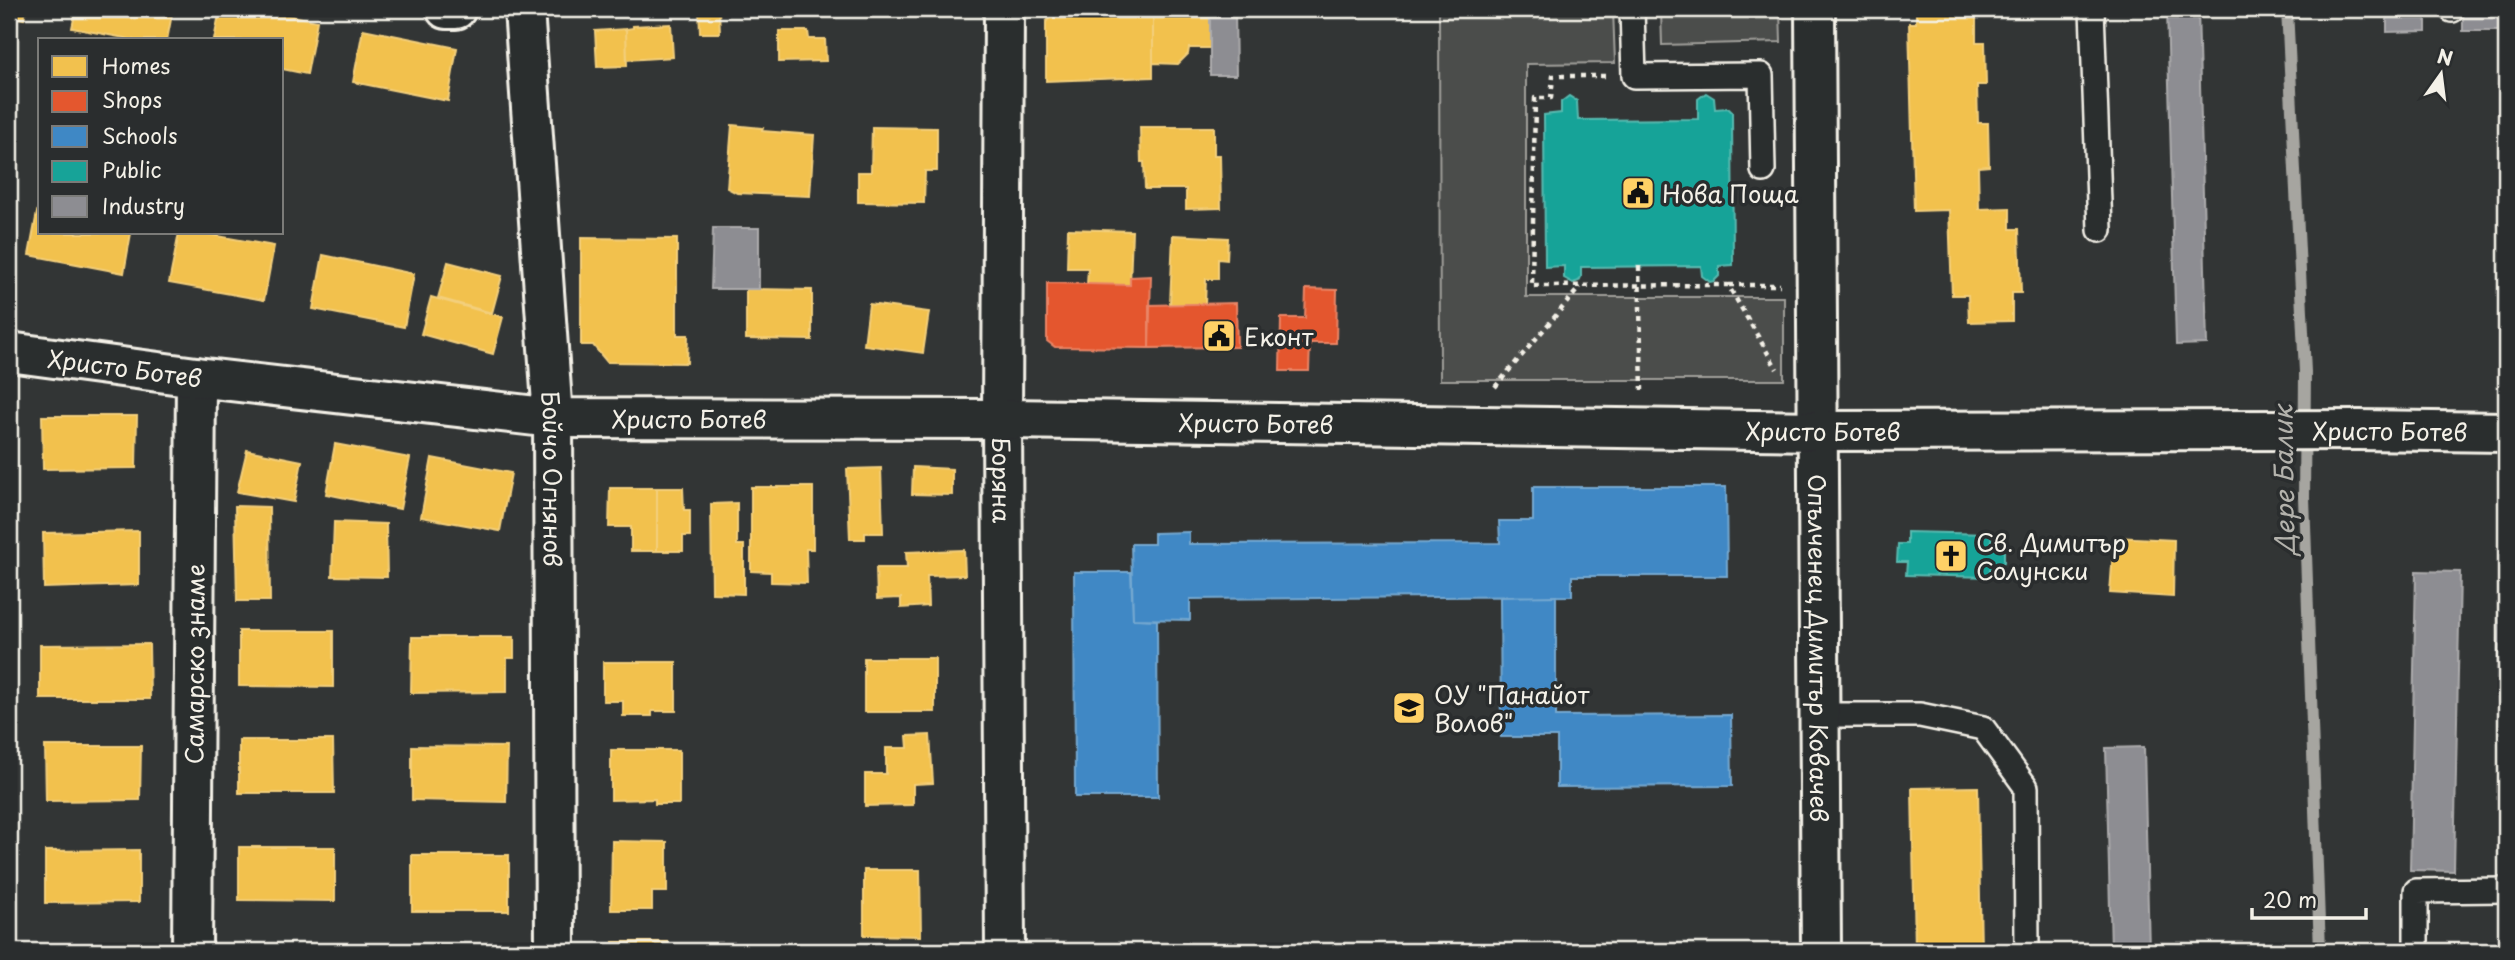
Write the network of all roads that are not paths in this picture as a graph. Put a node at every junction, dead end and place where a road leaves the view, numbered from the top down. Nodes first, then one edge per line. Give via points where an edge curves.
1 (446, 9) edge
2 (456, 9) edge
3 (524, 9) edge
4 (1004, 9) edge
5 (1632, 9) edge
6 (1815, 9) edge
7 (2092, 9) edge
8 (1763, 170) dead end
9 (2099, 230) dead end
10 (9, 352) edge
11 (197, 377) junction
12 (554, 418) junction
13 (1002, 419) junction
14 (1816, 431) junction
15 (2506, 432) edge
16 (1818, 715) junction
17 (2506, 890) edge
18 (192, 951) edge
19 (555, 951) edge
20 (1005, 951) edge
21 (1821, 951) edge
22 (2027, 951) edge
23 (2416, 951) edge

1 - 2 street
3 - 12 street, Бойчо Огнянов
4 - 13 street, Боряна
5 - 8 lane via 1634,76 1761,75
6 - 14 street, Опълченец Димитър Ковачев
7 - 9 lane
10 - 11 street, Христо Ботев
11 - 12 street, Христо Ботев
11 - 18 street, Самарско знаме
12 - 13 street, Христо Ботев
12 - 19 street, Бойчо Огнянов
13 - 14 street, Христо Ботев
13 - 20 street, Боряна
14 - 15 street, Христо Ботев
14 - 16 street, Опълченец Димитър Ковачев
16 - 21 street, Опълченец Димитър Ковачев
16 - 22 lane via 1920,715 1983,728 2026,787
17 - 23 lane via 2417,891

